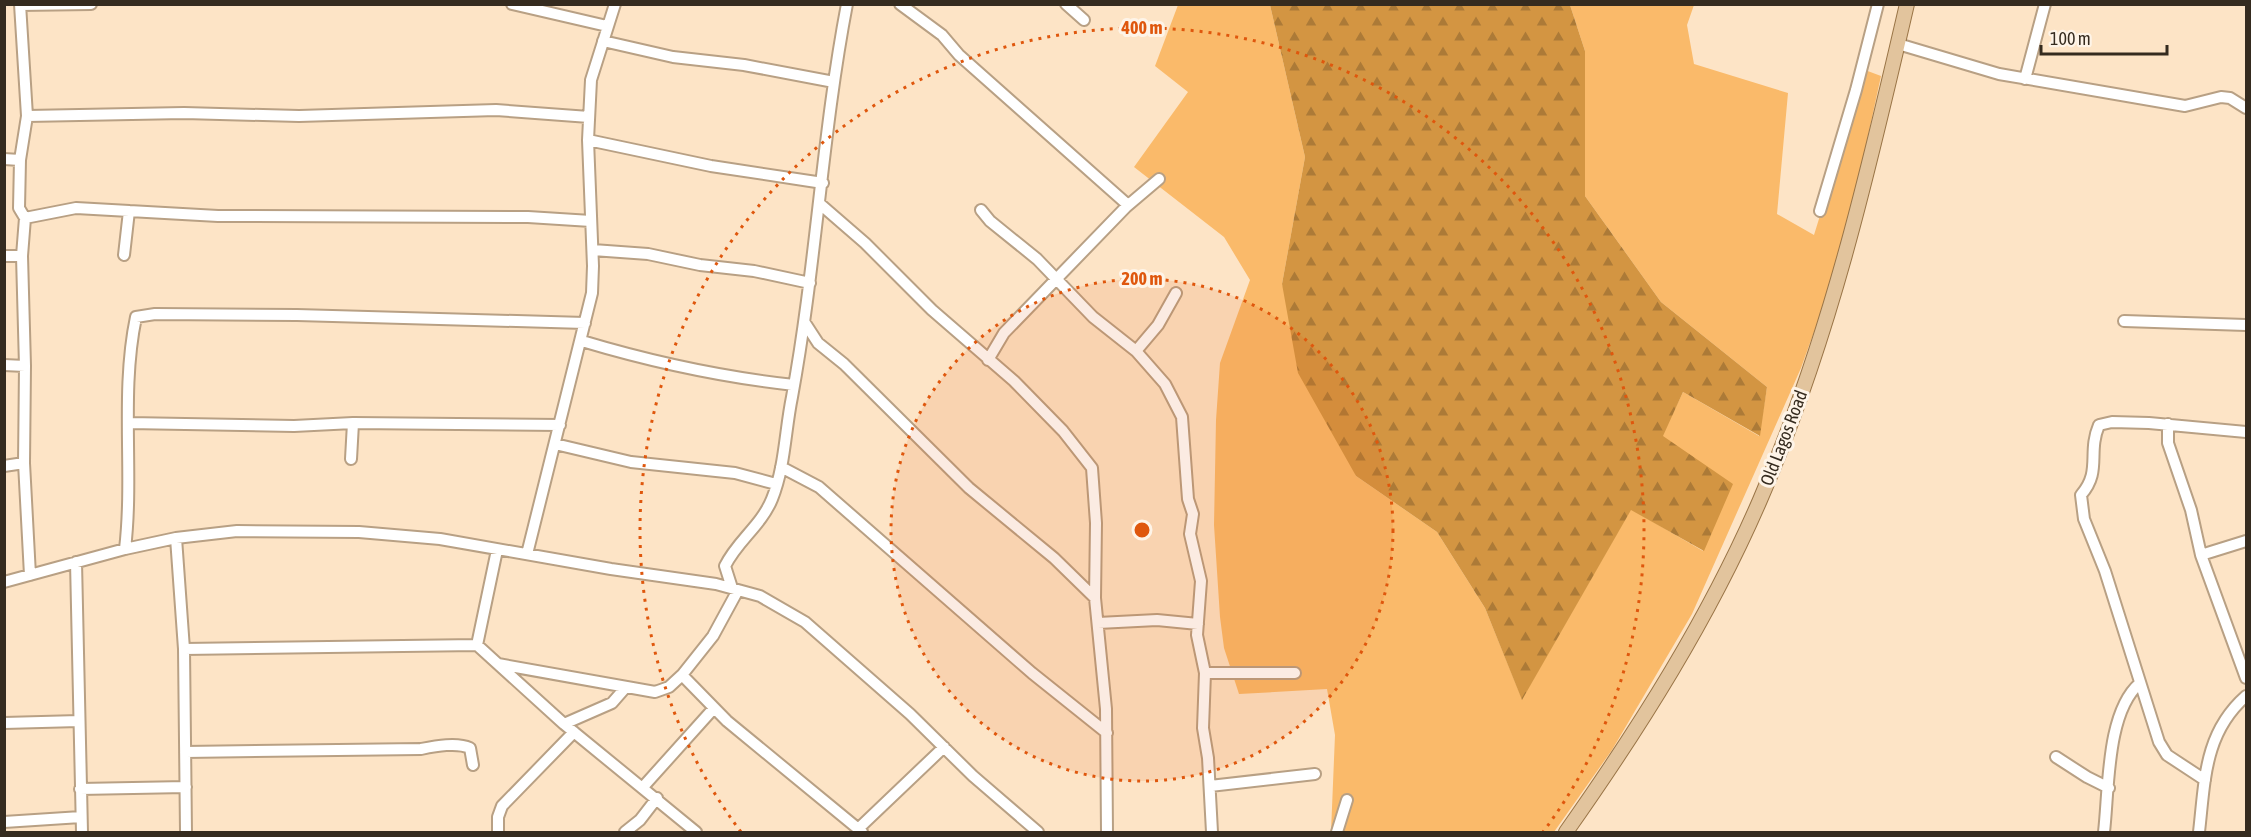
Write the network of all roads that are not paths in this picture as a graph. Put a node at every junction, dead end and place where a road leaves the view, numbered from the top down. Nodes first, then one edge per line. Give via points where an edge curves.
1 (92, 4) edge
2 (512, 4) edge
3 (615, 4) edge
4 (847, 4) edge
5 (900, 4) edge
6 (1066, 4) edge
7 (1878, 4) edge
8 (1907, 4) edge
9 (2045, 4) edge
10 (20, 5) edge
11 (1084, 20) dead end
12 (607, 26) junction
13 (603, 41) junction
14 (1898, 44) junction
15 (2025, 79) junction
16 (834, 82) junction
17 (2247, 108) edge
18 (27, 116) junction
19 (589, 117) junction
20 (588, 140) junction
21 (4, 159) edge
22 (20, 160) junction
23 (1159, 179) dead end
24 (822, 183) junction
25 (820, 204) junction
26 (1128, 205) junction
27 (981, 210) dead end
28 (129, 211) junction
29 (1820, 211) dead end
30 (25, 218) junction
31 (591, 221) junction
32 (593, 250) junction
33 (124, 255) dead end
34 (4, 256) edge
35 (22, 256) junction
36 (1055, 281) junction
37 (810, 283) junction
38 (1176, 293) dead end
39 (2124, 321) dead end
40 (585, 323) junction
41 (805, 323) junction
42 (2247, 325) edge
43 (582, 341) junction
44 (818, 343) junction
45 (801, 344) junction
46 (1136, 351) junction
47 (988, 360) junction
48 (4, 365) edge
49 (25, 366) junction
50 (794, 385) junction
51 (129, 423) junction
52 (353, 423) junction
53 (2168, 424) junction
54 (560, 425) junction
55 (2247, 432) edge
56 (555, 444) junction
57 (351, 459) dead end
58 (24, 463) junction
59 (4, 465) edge
60 (781, 467) junction
61 (776, 484) junction
62 (176, 538) junction
63 (2247, 541) edge
64 (125, 549) junction
65 (497, 550) junction
66 (527, 554) junction
67 (2201, 555) junction
68 (76, 562) junction
69 (30, 575) junction
70 (1094, 578) junction
71 (1077, 579) junction
72 (4, 582) edge
73 (735, 589) junction
74 (1095, 598) junction
75 (1098, 623) junction
76 (1198, 624) junction
77 (477, 645) junction
78 (184, 649) junction
79 (498, 664) junction
80 (1205, 673) junction
81 (1295, 673) dead end
82 (681, 675) junction
83 (2247, 678) edge
84 (2140, 683) junction
85 (626, 687) junction
86 (2247, 696) edge
87 (714, 708) junction
88 (79, 721) junction
89 (4, 723) edge
90 (564, 723) junction
91 (574, 732) junction
92 (1107, 734) junction
93 (944, 747) junction
94 (185, 752) junction
95 (2056, 757) dead end
96 (473, 765) dead end
97 (1316, 774) dead end
98 (2205, 780) junction
99 (1210, 786) junction
100 (186, 787) junction
101 (643, 787) junction
102 (2109, 788) junction
103 (80, 789) junction
104 (657, 798) junction
105 (1347, 800) dead end
106 (81, 817) junction
107 (4, 822) edge
108 (860, 831) edge
109 (82, 832) edge
110 (186, 832) edge
111 (498, 832) edge
112 (625, 832) edge
113 (696, 832) edge
114 (1038, 832) edge
115 (1107, 832) edge
116 (1212, 832) edge
117 (1337, 832) edge
118 (1566, 832) edge
119 (2104, 832) edge
120 (2199, 832) edge

1 - 10 street
2 - 12 street
3 - 12 street
4 - 16 street
5 - 26 street via 942,35 959,55
6 - 11 street
7 - 29 street
8 - 14 main road, Old Lagos Road
9 - 15 street
10 - 18 street
12 - 13 street
13 - 16 street via 673,57
13 - 19 street via 591,80
14 - 15 street
14 - 118 main road, Old Lagos Road via 1866,180 1820,342 1760,500 1710,604 1654,702
15 - 17 street via 2185,106 2230,98
16 - 24 street
18 - 19 street via 299,116 495,110
18 - 22 street
19 - 20 street
20 - 24 street via 711,166
20 - 31 street
21 - 22 street
22 - 30 street via 19,208
23 - 26 street
24 - 25 street
25 - 37 street
25 - 47 street
26 - 36 street
27 - 36 street via 1037,259
28 - 30 street via 76,208
28 - 31 street via 218,216 528,217
28 - 33 street
30 - 35 street
31 - 32 street
32 - 37 street via 648,254
32 - 40 street via 592,293
34 - 35 street
35 - 49 street
36 - 46 street
36 - 47 street via 1005,333
37 - 41 street
38 - 46 street via 1158,325
39 - 42 street
40 - 43 street
40 - 51 street via 297,315 136,317 128,389
41 - 44 street
41 - 45 street
43 - 50 street via 658,363
43 - 54 street
44 - 45 street
44 - 71 street via 969,488
45 - 50 street
46 - 76 street via 1165,384 1182,417 1188,500 1193,514 1190,534 1201,580
47 - 70 street via 1046,414 1092,468
48 - 49 street
49 - 58 street
50 - 60 street
51 - 52 street
51 - 64 street
52 - 54 street
52 - 57 street
53 - 55 street
53 - 67 street via 2168,443 2191,510
53 - 84 street via 2099,425 2094,437 2091,483 2081,495 2084,519 2105,571
54 - 56 street
56 - 61 street via 631,462 735,473
56 - 66 street
58 - 59 street
58 - 69 street
60 - 61 street
60 - 92 street via 819,487
61 - 73 street via 763,519 725,566
62 - 64 street
62 - 65 street via 237,531 359,532 440,539
62 - 78 street
63 - 67 street
64 - 68 street
65 - 66 street
65 - 77 street
66 - 73 street
67 - 83 street
68 - 69 street
68 - 88 street
69 - 72 street
70 - 71 street
70 - 74 street
71 - 74 street
73 - 82 street via 712,636
73 - 93 street via 760,596 805,622
74 - 75 street
75 - 76 street via 1157,620
75 - 92 street
76 - 80 street
77 - 78 street
77 - 79 street
78 - 94 street
79 - 85 street
79 - 90 street
80 - 81 street
80 - 99 street via 1203,728
82 - 85 street via 669,687 655,692
82 - 87 street
84 - 98 street via 2167,755
84 - 102 street via 2122,702 2114,733
85 - 90 street via 612,703
86 - 98 street via 2215,736
87 - 101 street
87 - 108 street
88 - 89 street
88 - 103 street
90 - 91 street
91 - 101 street
91 - 111 street via 502,806
92 - 115 street
93 - 108 street
93 - 114 street
94 - 96 street via 466,746 470,748
94 - 100 street
95 - 102 street
97 - 99 street
98 - 120 street
99 - 116 street
100 - 103 street
100 - 110 street
101 - 104 street
102 - 119 street
103 - 106 street
104 - 112 street
104 - 113 street
105 - 117 street
106 - 107 street
106 - 109 street

